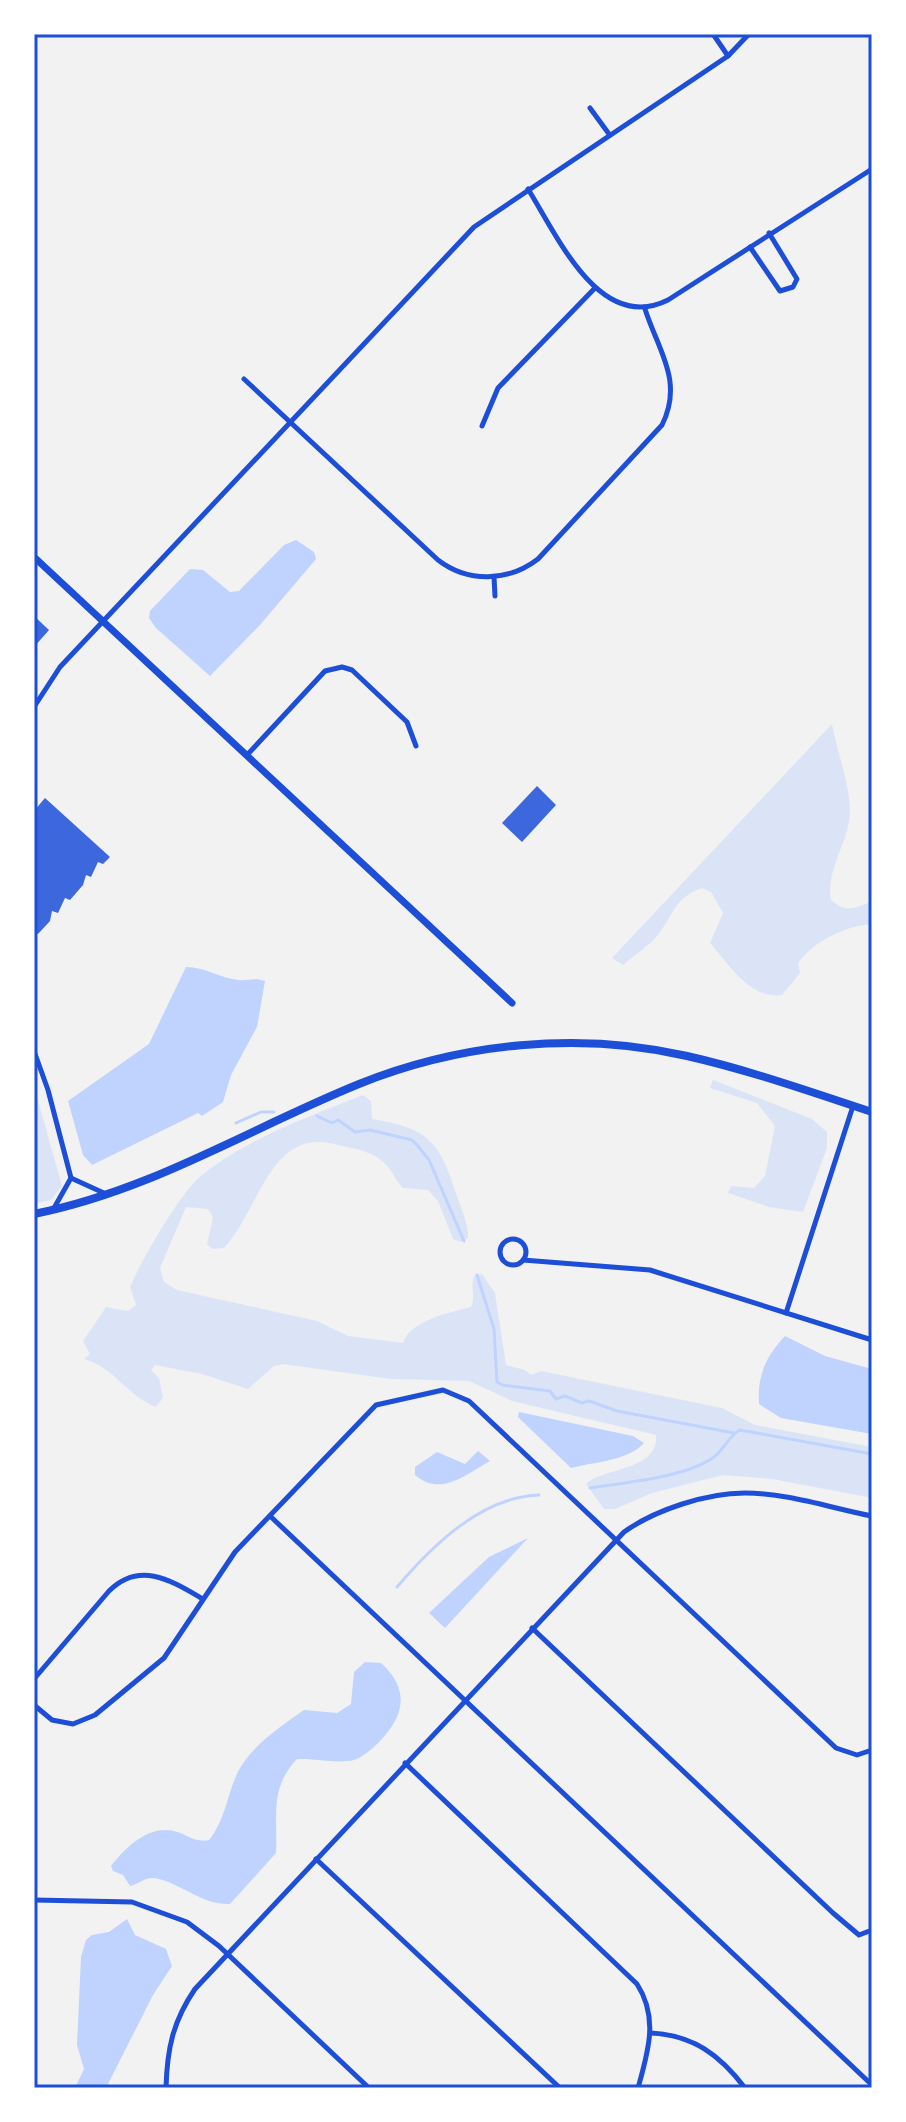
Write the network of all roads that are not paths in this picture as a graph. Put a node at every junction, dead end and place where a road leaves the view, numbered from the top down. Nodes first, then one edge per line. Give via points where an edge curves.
1 (713, 34) edge
2 (749, 34) edge
3 (728, 56) junction
4 (590, 108) dead end
5 (609, 134) junction
6 (872, 169) edge
7 (528, 189) junction
8 (769, 233) junction
9 (750, 247) junction
10 (595, 288) junction
11 (645, 309) junction
12 (244, 379) dead end
13 (290, 423) junction
14 (482, 426) dead end
15 (34, 557) edge
16 (494, 577) junction
17 (495, 596) dead end
18 (104, 622) junction
19 (34, 707) edge
20 (416, 746) dead end
21 (246, 756) junction
22 (512, 1003) dead end
23 (34, 1051) edge
24 (853, 1106) junction
25 (872, 1112) edge
26 (71, 1178) junction
27 (110, 1195) junction
28 (50, 1211) junction
29 (34, 1214) edge
30 (523, 1260) junction
31 (786, 1313) junction
32 (872, 1340) edge
33 (270, 1516) junction
34 (872, 1516) edge
35 (616, 1539) junction
36 (203, 1599) junction
37 (531, 1628) junction
38 (34, 1679) edge
39 (464, 1699) junction
40 (34, 1705) edge
41 (872, 1750) edge
42 (405, 1763) junction
43 (316, 1859) junction
44 (34, 1900) edge
45 (872, 1930) edge
46 (227, 1954) junction
47 (651, 2033) junction
48 (872, 2085) edge
49 (166, 2088) edge
50 (369, 2088) edge
51 (560, 2088) edge
52 (638, 2088) edge
53 (745, 2088) edge

1 - 3 street
2 - 3 street
3 - 5 street
4 - 5 street
5 - 7 street
6 - 8 street
7 - 10 street
7 - 13 street via 474,227
8 - 9 street
8 - 9 street via 794,271 793,287 780,291
9 - 11 street
10 - 11 street via 615,304
10 - 14 street via 498,388
11 - 16 street via 671,375 672,397 662,425 538,559
12 - 13 street
13 - 16 street via 443,564 462,574
13 - 18 street
15 - 18 street
16 - 17 street
18 - 19 street via 60,667
18 - 21 street
20 - 21 street via 407,722 352,670 333,667
21 - 22 street
23 - 26 street
24 - 25 main road
24 - 27 main road via 718,1064 642,1048 573,1044 490,1049 432,1060 360,1084 182,1168
24 - 31 street
26 - 27 street
26 - 28 street
27 - 28 main road
28 - 29 main road
30 - 30 street via 520,1241 508,1240 502,1246 504,1262
30 - 31 street via 650,1270
31 - 32 street
33 - 35 street via 376,1405 443,1390 469,1401
33 - 36 street via 235,1552
33 - 39 street
34 - 35 street via 745,1493 710,1497 645,1518
35 - 37 street
35 - 41 street via 836,1748 857,1755
36 - 38 street via 162,1576 123,1580
36 - 40 street via 164,1658 95,1715 65,1724
37 - 39 street
37 - 45 street via 833,1913 859,1935
39 - 42 street
39 - 48 street
42 - 43 street
42 - 47 street via 628,1974 643,1994
43 - 46 street
43 - 51 street
44 - 46 street via 149,1906 201,1931
46 - 49 street via 179,2016 167,2053
46 - 50 street
47 - 52 street
47 - 53 street via 692,2039

